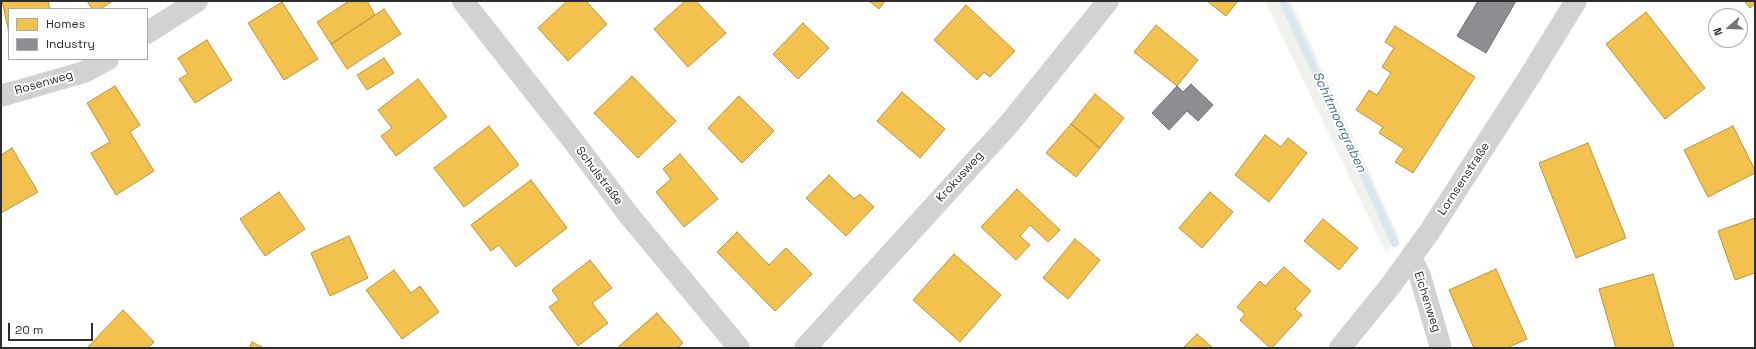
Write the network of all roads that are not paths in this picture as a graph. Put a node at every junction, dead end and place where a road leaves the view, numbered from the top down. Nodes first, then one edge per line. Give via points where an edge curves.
1 (197, 1) edge
2 (1108, 1) edge
3 (1576, 1) edge
4 (465, 2) edge
5 (148, 32) edge
6 (106, 60) edge
7 (1, 96) edge
8 (1411, 258) junction
9 (739, 348) edge
10 (805, 348) edge
11 (1340, 348) edge
12 (1441, 348) edge

1 - 5 street
2 - 10 street, Krokusweg via 1009,124
3 - 8 street, Lornsenstraße
4 - 9 street, Schulstraße via 628,214
6 - 7 street, Rosenweg via 84,72
8 - 11 street, Lornsenstraße
8 - 12 street, Eichenweg via 1420,276

